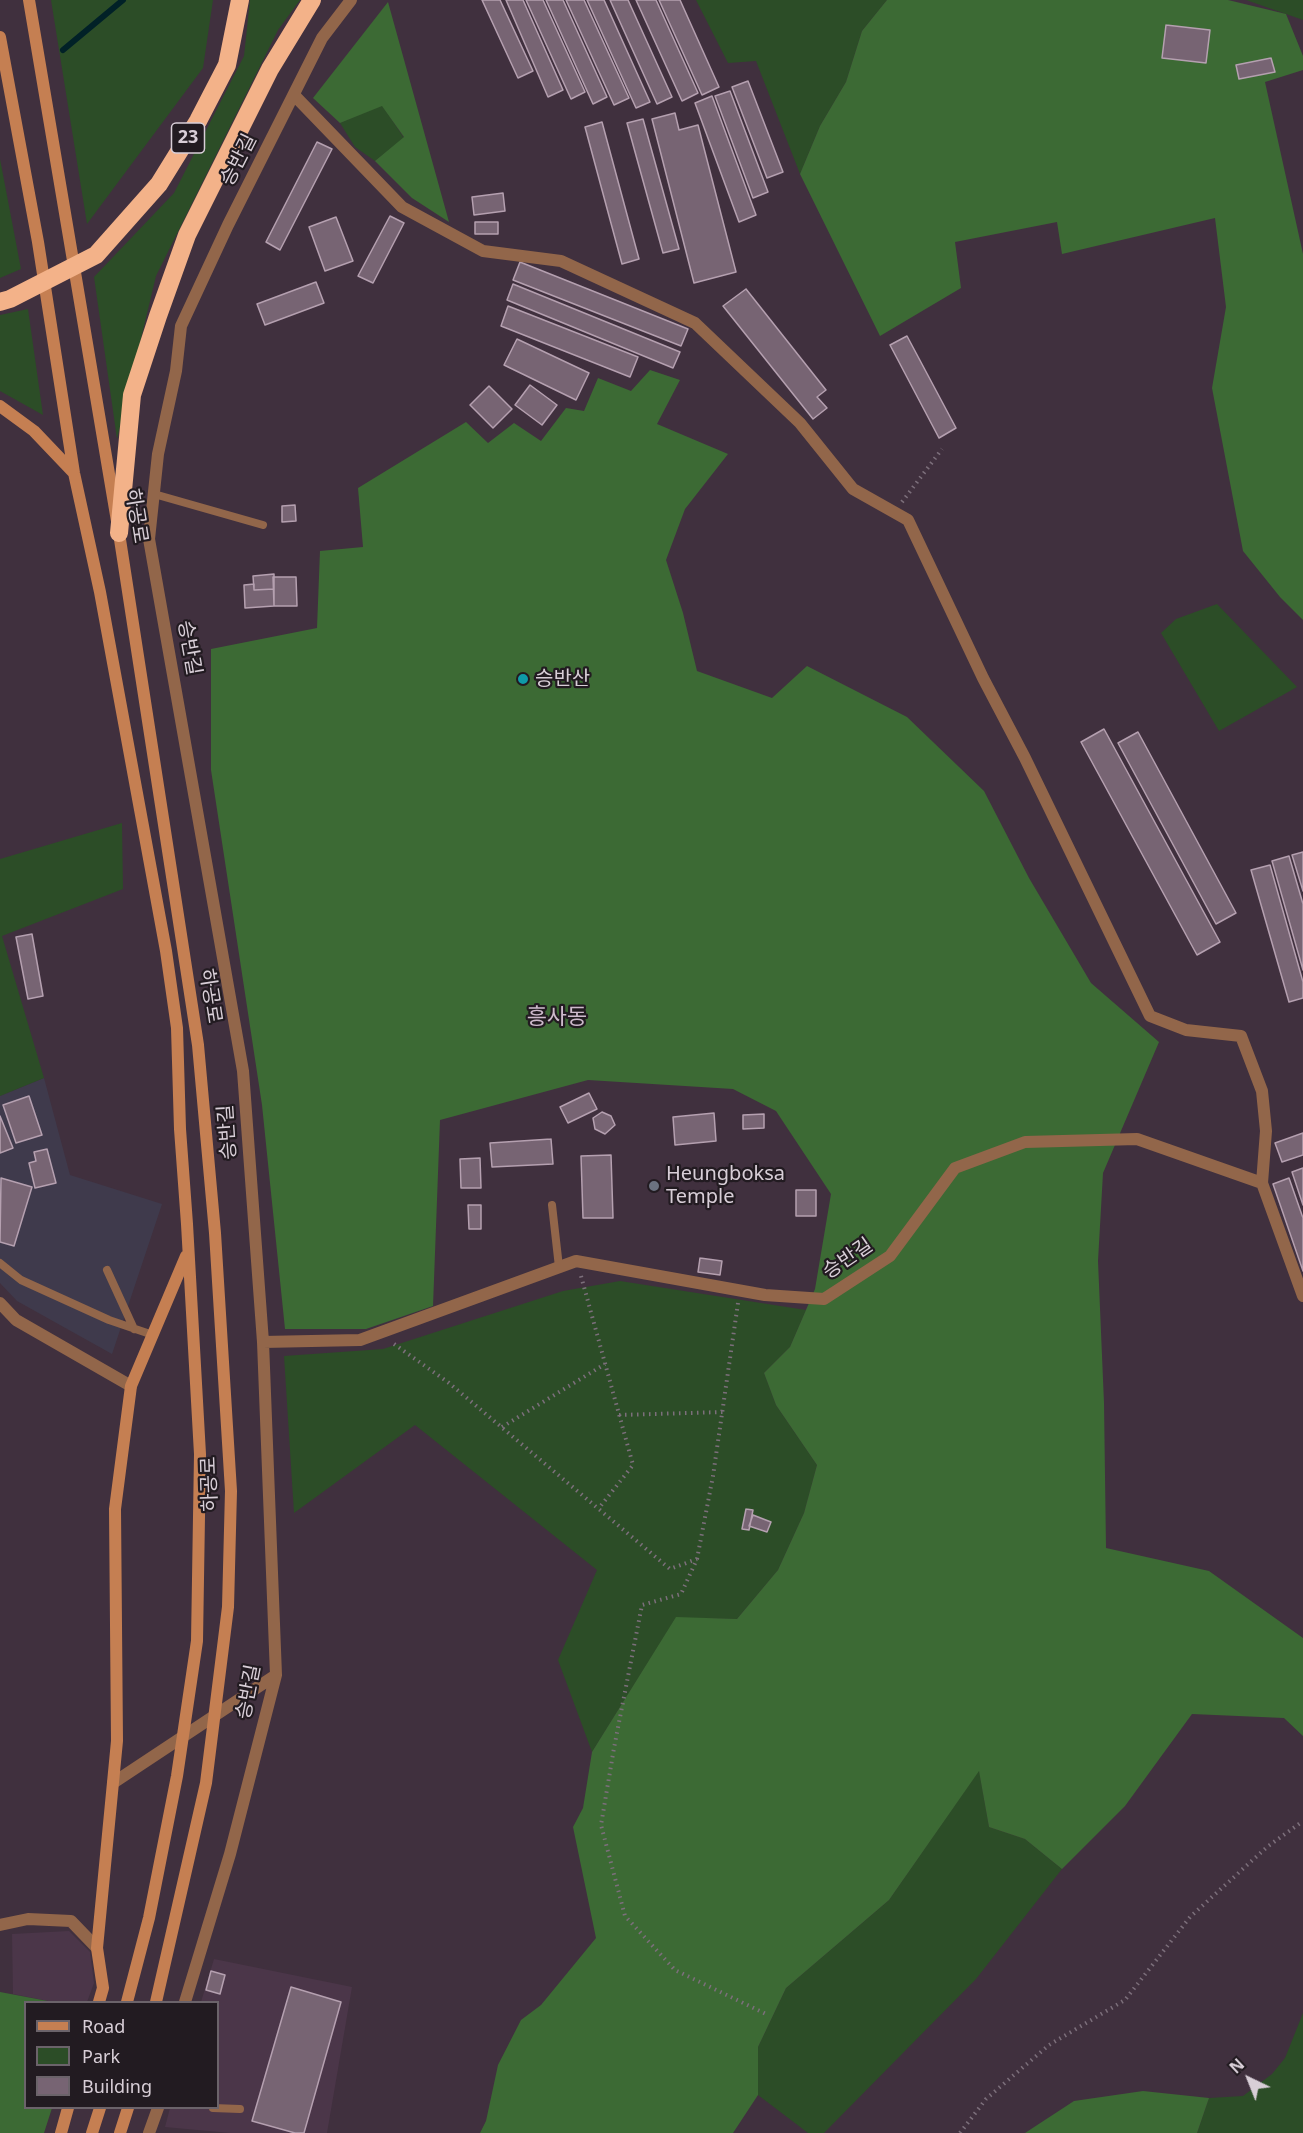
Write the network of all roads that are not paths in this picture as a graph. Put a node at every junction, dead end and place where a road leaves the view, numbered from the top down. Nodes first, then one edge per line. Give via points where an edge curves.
1 (30, 0) edge
2 (240, 0) edge
3 (312, 0) edge
4 (351, 0) edge
5 (0, 37) edge
6 (294, 95) junction
7 (0, 302) edge
8 (0, 406) edge
9 (74, 473) junction
10 (154, 494) junction
11 (263, 525) dead end
12 (119, 533) junction
13 (1262, 1183) junction
14 (552, 1205) dead end
15 (188, 1252) junction
16 (0, 1263) edge
17 (559, 1267) junction
18 (107, 1270) dead end
19 (1303, 1296) edge
20 (0, 1304) edge
21 (134, 1329) junction
22 (153, 1335) junction
23 (263, 1342) junction
24 (131, 1386) junction
25 (276, 1675) junction
26 (113, 1783) junction
27 (0, 1925) edge
28 (98, 1948) junction
29 (99, 2001) edge
30 (127, 2001) edge
31 (156, 2001) edge
32 (185, 2001) edge
33 (219, 2108) edge
34 (68, 2109) edge
35 (100, 2109) edge
36 (128, 2109) edge
37 (158, 2109) edge
38 (240, 2109) dead end
39 (61, 2133) edge
40 (92, 2133) edge
41 (120, 2133) edge
42 (149, 2133) edge

1 - 12 street, 하공로
2 - 7 highway, 23 via 227,65 159,184 96,255
3 - 12 highway via 270,69 188,235 165,296 132,395
4 - 6 street, 승반길 via 322,38
5 - 9 street, 하공로 via 38,242
6 - 10 street, 승반길 via 181,326
6 - 13 street via 402,207 483,251 561,261 695,323 800,423 853,489 908,520 1150,1016 1186,1030 1240,1036 1262,1091 1266,1131
8 - 9 street via 34,431
9 - 15 street, 하공로 via 100,592 168,962 177,1028
10 - 11 lane
10 - 23 street, 승반길 via 149,539 243,1071
12 - 31 street, 하공로 via 198,1045 215,1233 231,1491 228,1607 206,1783
13 - 17 street, 승반길 via 1137,1139 1025,1142 955,1168 890,1256 824,1299 765,1295 576,1261
13 - 19 street
14 - 17 lane
15 - 22 street
15 - 30 street, 하공로 via 200,1454 197,1641 177,1776 149,1918
16 - 21 lane via 21,1280
17 - 23 street, 승반길 via 360,1340
18 - 21 lane
20 - 24 street via 16,1320
21 - 22 lane
22 - 24 street
23 - 25 street, 승반길
24 - 26 street via 115,1509 117,1741
25 - 26 street
25 - 32 street, 승반길 via 230,1854
26 - 28 street
27 - 28 street via 28,1919 71,1921
28 - 29 street via 103,1988
33 - 38 lane
34 - 39 street
35 - 40 street
36 - 41 street
37 - 42 street

